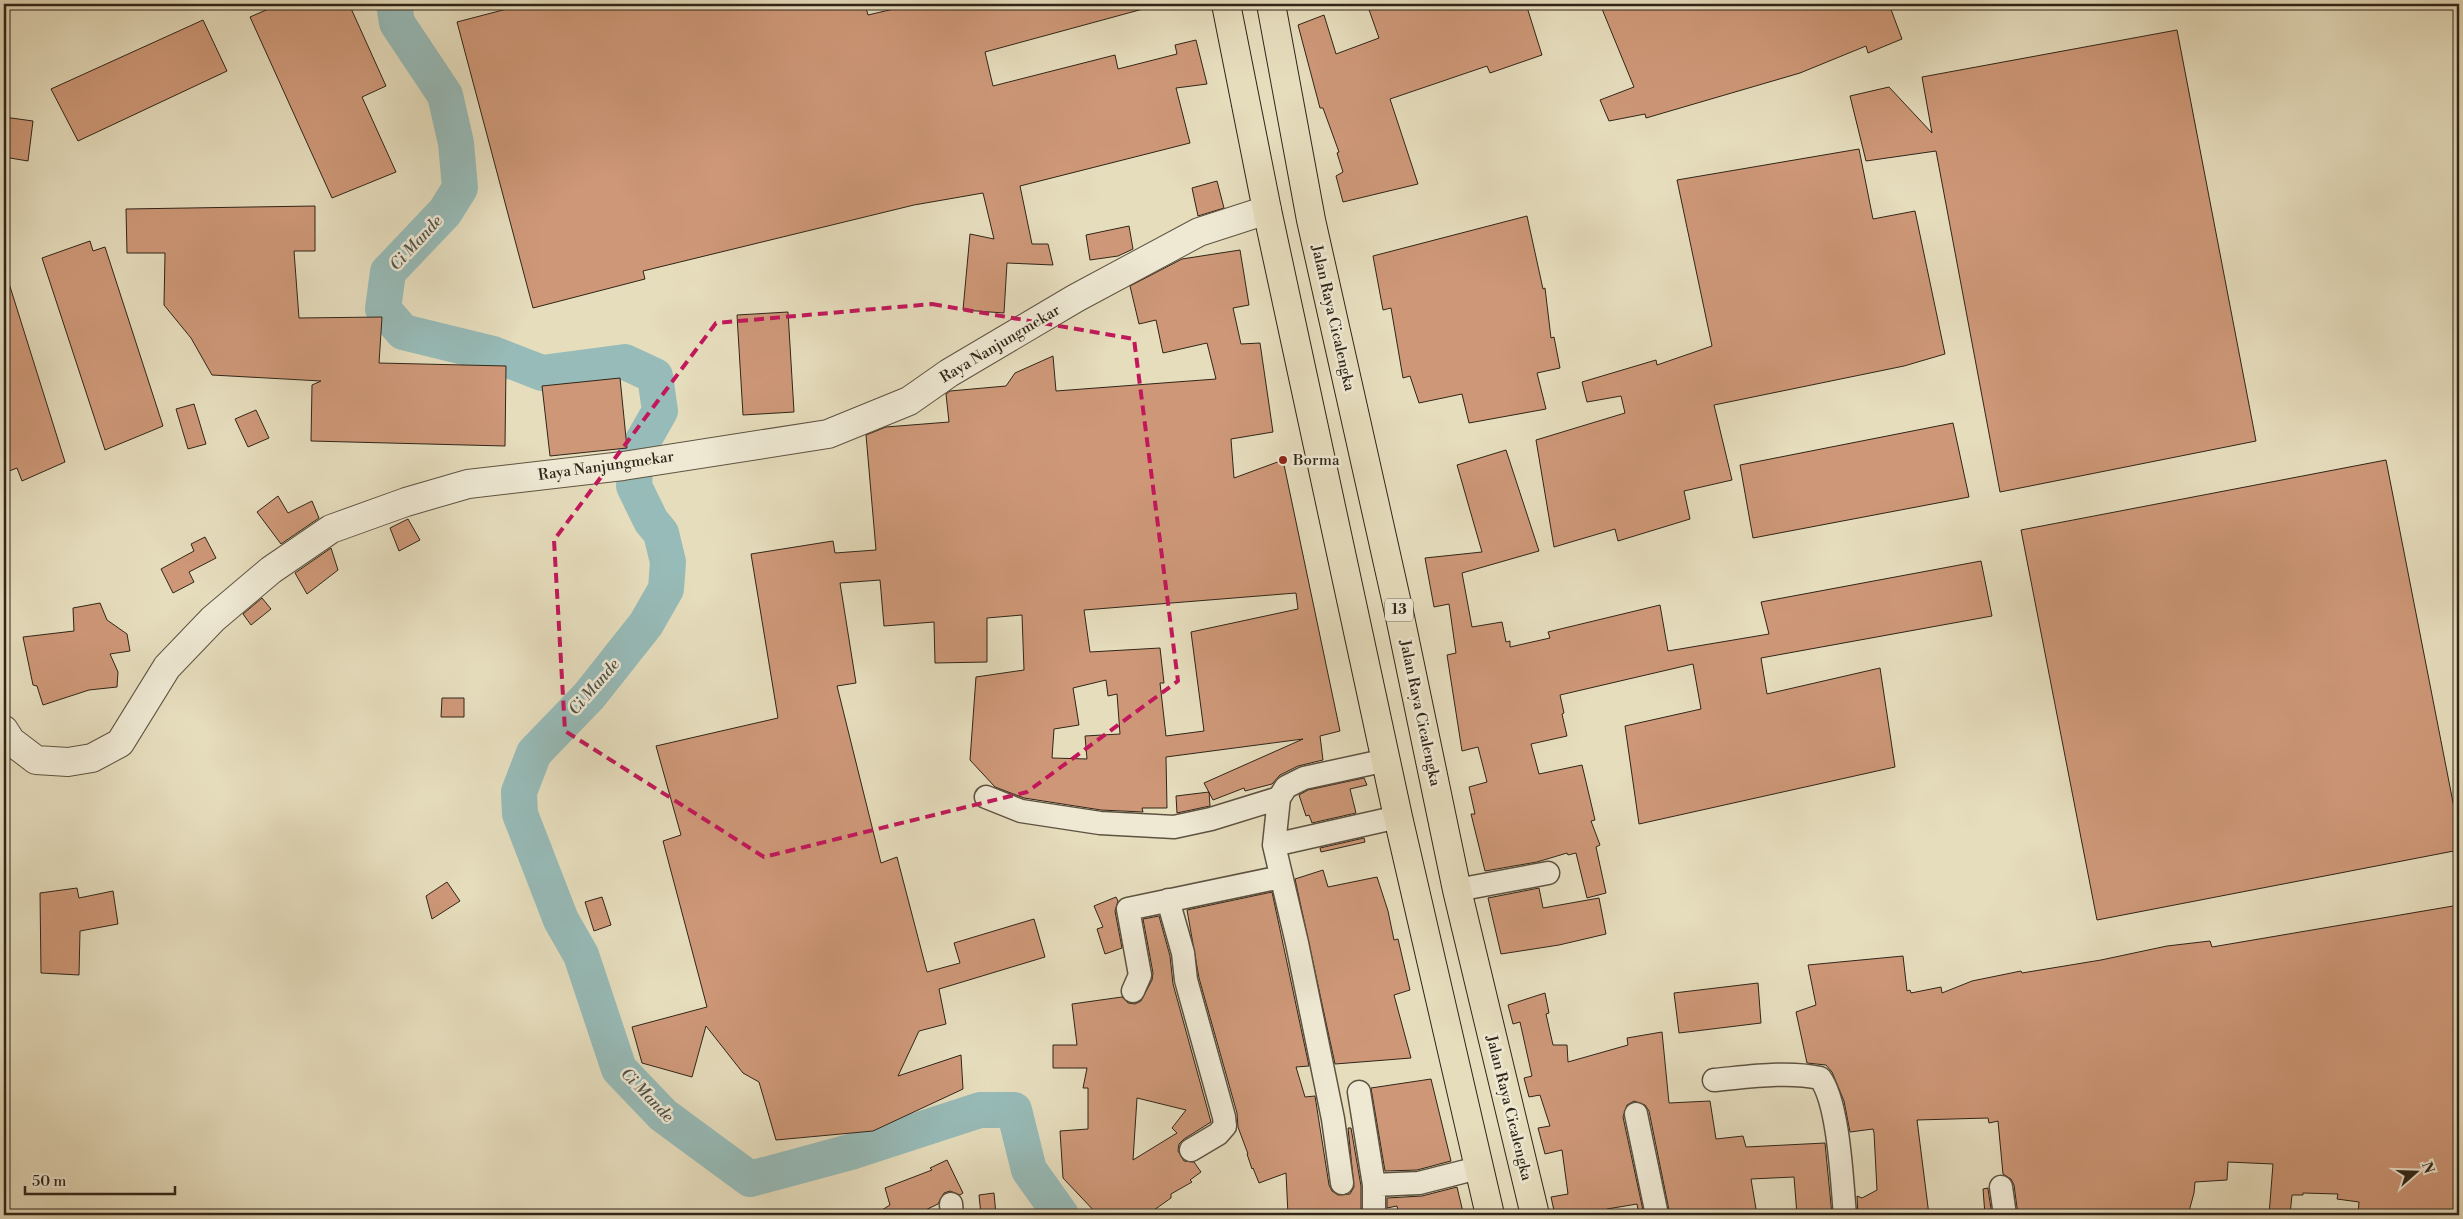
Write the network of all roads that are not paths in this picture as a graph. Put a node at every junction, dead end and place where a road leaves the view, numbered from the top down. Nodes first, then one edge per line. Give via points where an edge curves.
1 (1226, 4) edge
2 (1271, 4) edge
3 (1267, 210) junction
4 (4, 730) edge
5 (1387, 760) junction
6 (986, 797) dead end
7 (1279, 798) junction
8 (1398, 817) junction
9 (1274, 845) junction
10 (1548, 873) dead end
11 (1281, 877) junction
12 (1457, 890) junction
13 (1168, 900) junction
14 (1133, 991) dead end
15 (1714, 1080) dead end
16 (1359, 1092) dead end
17 (1636, 1114) dead end
18 (1191, 1150) dead end
19 (1478, 1168) junction
20 (1342, 1183) dead end
21 (1374, 1185) junction
22 (2001, 1187) dead end
23 (1374, 1215) edge
24 (1490, 1215) edge
25 (1535, 1215) edge
26 (1657, 1215) edge
27 (1845, 1215) edge
28 (2006, 1215) edge

1 - 3 highway
2 - 12 highway, Jalan Raya Cicalengka / 13 via 1312,220
3 - 4 street, Raya Nanjungmekar via 1199,232 1076,298 909,401 828,434 623,466 468,484 331,529 271,570 213,619 167,667 120,743 92,758 68,762 36,760 11,741
3 - 5 highway
5 - 7 street via 1304,778 1286,787
5 - 8 highway
6 - 7 street via 1020,811 1100,823 1174,826 1211,819
7 - 9 street
8 - 9 street
8 - 19 highway
9 - 11 street
10 - 12 street
11 - 13 street
11 - 20 street via 1333,1119
12 - 25 highway, Jalan Raya Cicalengka / 13
13 - 14 street via 1128,910 1140,975
13 - 18 street via 1225,1126
15 - 27 street via 1766,1076 1820,1078 1835,1124
16 - 21 street
17 - 26 street
19 - 21 street via 1419,1183
19 - 24 highway
21 - 23 street
22 - 28 street

